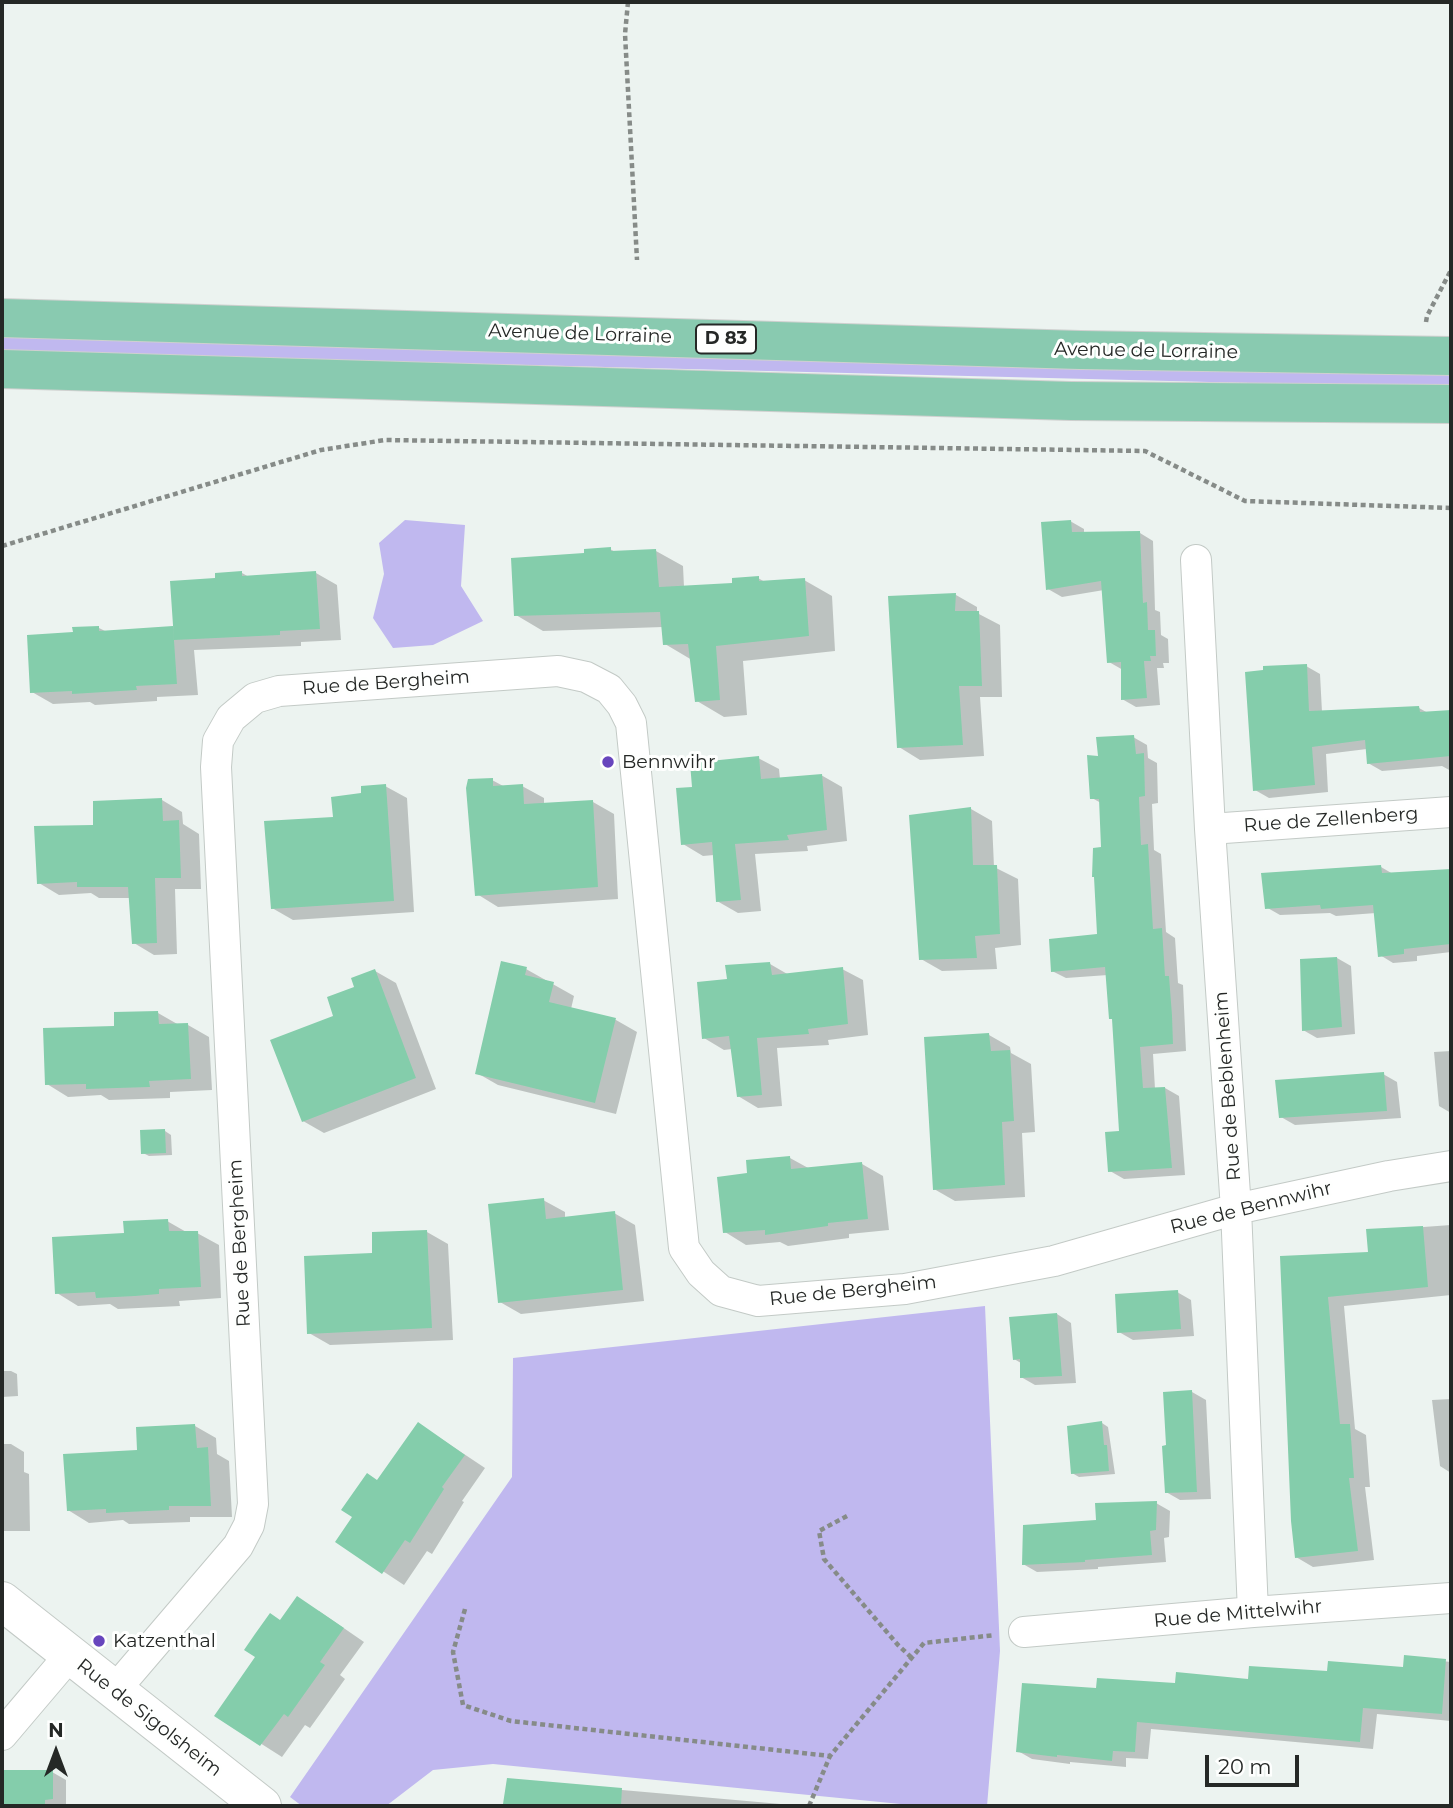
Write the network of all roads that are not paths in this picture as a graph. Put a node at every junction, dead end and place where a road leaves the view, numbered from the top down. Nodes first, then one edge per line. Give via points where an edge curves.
1 (2, 318) edge
2 (1438, 356) edge
3 (2, 369) edge
4 (1451, 404) edge
5 (1196, 560) dead end
6 (1451, 812) edge
7 (1210, 829) junction
8 (1451, 1166) edge
9 (1236, 1209) junction
10 (1054, 1261) joint
11 (1451, 1598) edge
12 (2, 1601) edge
13 (1253, 1612) junction
14 (1024, 1632) road end
15 (69, 1656) junction
16 (114, 1691) junction
17 (2, 1735) edge
18 (262, 1806) edge

1 - 2 main road, Avenue de Lorraine / D 83
3 - 4 main road via 1071,401
5 - 7 street, Rue de Beblenheim
6 - 7 street, Rue de Zellenberg
7 - 9 street, Rue de Beblenheim
8 - 9 street, Rue de Bennwihr
9 - 10 street, Rue de Bennwihr
9 - 13 street, Rue de Beblenheim
10 - 16 street, Rue de Bergheim via 905,1289 758,1301 721,1291 684,1248 631,723 609,688 558,671 279,691 255,698 231,718 218,741 216,767 253,1504 239,1546
11 - 13 street, Rue de Mittelwihr
12 - 15 street, Rue de Sigolsheim
13 - 14 street, Rue de Mittelwihr
15 - 16 street, Rue de Sigolsheim
15 - 17 street
16 - 18 street, Rue de Sigolsheim

